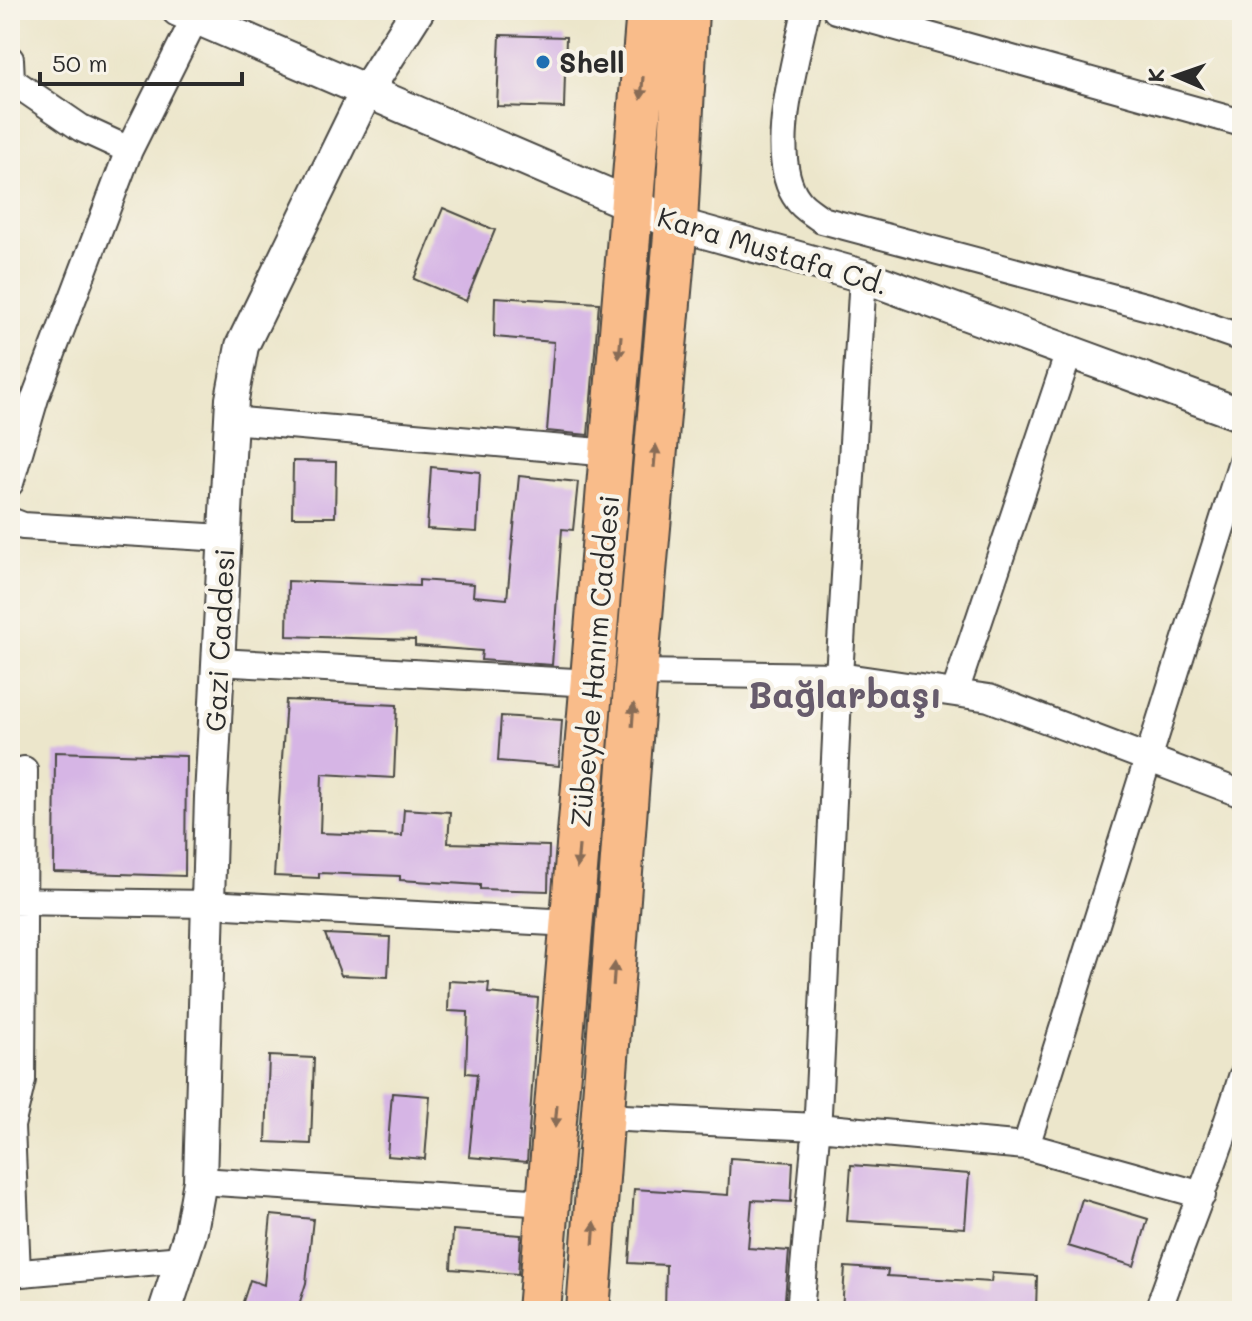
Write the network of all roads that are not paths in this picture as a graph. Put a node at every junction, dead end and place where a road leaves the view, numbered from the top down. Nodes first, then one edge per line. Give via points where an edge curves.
1 (418, 10) edge
2 (648, 10) edge
3 (687, 10) edge
4 (806, 10) edge
5 (836, 10) edge
6 (190, 12) edge
7 (10, 59) edge
8 (367, 90) junction
9 (1242, 123) edge
10 (129, 150) junction
11 (633, 204) junction
12 (676, 224) junction
13 (863, 276) junction
14 (1242, 338) edge
15 (1069, 352) junction
16 (1242, 415) edge
17 (230, 420) junction
18 (611, 453) junction
19 (1242, 461) edge
20 (10, 483) edge
21 (10, 521) edge
22 (224, 538) junction
23 (218, 662) junction
24 (636, 673) junction
25 (839, 676) junction
26 (592, 683) junction
27 (955, 692) junction
28 (1148, 758) junction
29 (24, 770) dead end
30 (1242, 794) edge
31 (15, 902) edge
32 (208, 904) junction
33 (572, 923) junction
34 (1242, 1077) edge
35 (603, 1117) junction
36 (11, 1126) edge
37 (817, 1127) junction
38 (1235, 1128) edge
39 (1026, 1146) junction
40 (200, 1181) junction
41 (1202, 1195) junction
42 (548, 1203) junction
43 (182, 1259) junction
44 (13, 1274) edge
45 (165, 1311) edge
46 (539, 1311) edge
47 (588, 1311) edge
48 (800, 1311) edge
49 (1158, 1311) edge

1 - 8 street, Gazi Caddesi
2 -> 11 main road, Zübeyde Hanım Caddesi
3 - 12 main road
4 - 14 street via 783,146 797,200 822,220 1167,312
5 - 9 street
6 - 8 street, Kara Mustafa Cd.
6 - 10 street
7 - 10 street via 11,80 81,128
8 - 11 street, Kara Mustafa Cd.
8 - 17 street, Gazi Caddesi via 242,346
10 - 20 street via 35,398
11 - 12 street, Kara Mustafa Cd.
11 -> 18 main road, Zübeyde Hanım Caddesi
12 - 13 street, Kara Mustafa Cd.
24 -> 12 main road
13 - 15 street, Kara Mustafa Cd.
13 - 25 street
15 - 16 street, Kara Mustafa Cd.
15 - 27 street
17 - 18 street
17 - 22 street, Gazi Caddesi
18 - 26 main road, Zübeyde Hanım Caddesi
19 - 28 street
21 - 22 street
22 - 23 street, Gazi Caddesi
23 - 26 street
23 - 32 street, Gazi Caddesi
24 - 25 street
35 -> 24 main road
25 - 27 street
25 - 37 street
26 -> 33 main road, Zübeyde Hanım Caddesi
27 - 28 street via 989,698
28 - 30 street
28 - 39 street
29 - 31 street
31 - 32 street
31 - 36 street via 22,1080
32 - 33 street
32 - 40 street, Gazi Caddesi
33 -> 42 main road, Zübeyde Hanım Caddesi
34 - 38 street
35 - 37 street
47 -> 35 main road
36 - 44 street
37 - 39 street
37 - 48 street
38 - 41 street
39 - 41 street
40 - 42 street
40 - 43 street, Gazi Caddesi
41 - 49 street
42 - 46 main road, Zübeyde Hanım Caddesi
43 - 44 street
43 - 45 street, Gazi Caddesi

